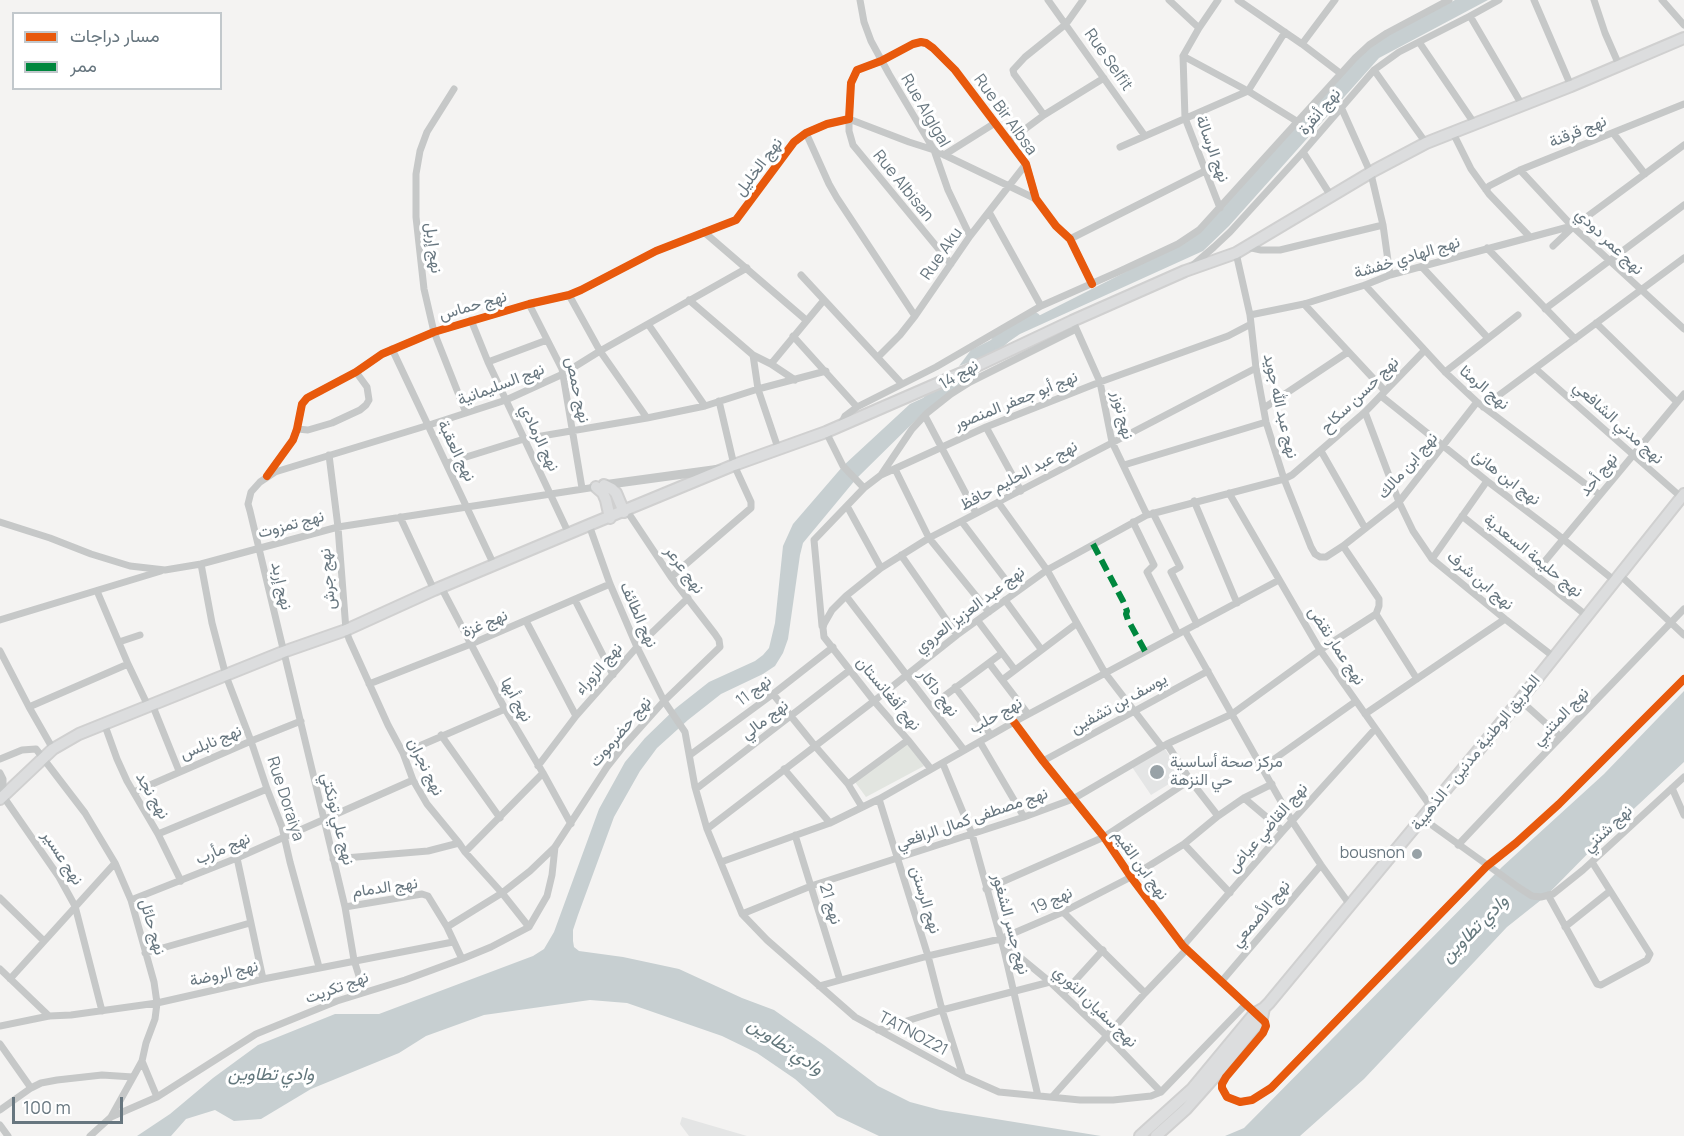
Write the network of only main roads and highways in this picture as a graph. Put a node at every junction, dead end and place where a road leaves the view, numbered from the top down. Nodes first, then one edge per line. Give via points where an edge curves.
1 (1684, 38) edge
2 (1683, 496) edge
3 (625, 511) junction
4 (610, 518) junction
5 (2, 797) edge
6 (1154, 1133) edge
7 (1140, 1136) edge

1 - 3 main road via 1571,87 1426,142 1236,253 1185,271 1074,325 826,432
2 - 6 main road, الطريق الوطنية مدنين - الذهيبة via 1520,700 1260,1013 1199,1095
3 - 4 main road
3 - 4 main road via 616,493 600,486
4 - 5 main road via 346,630 79,734 53,749
6 - 7 main road, الطريق الوطنية مدنين - الذهيبة

